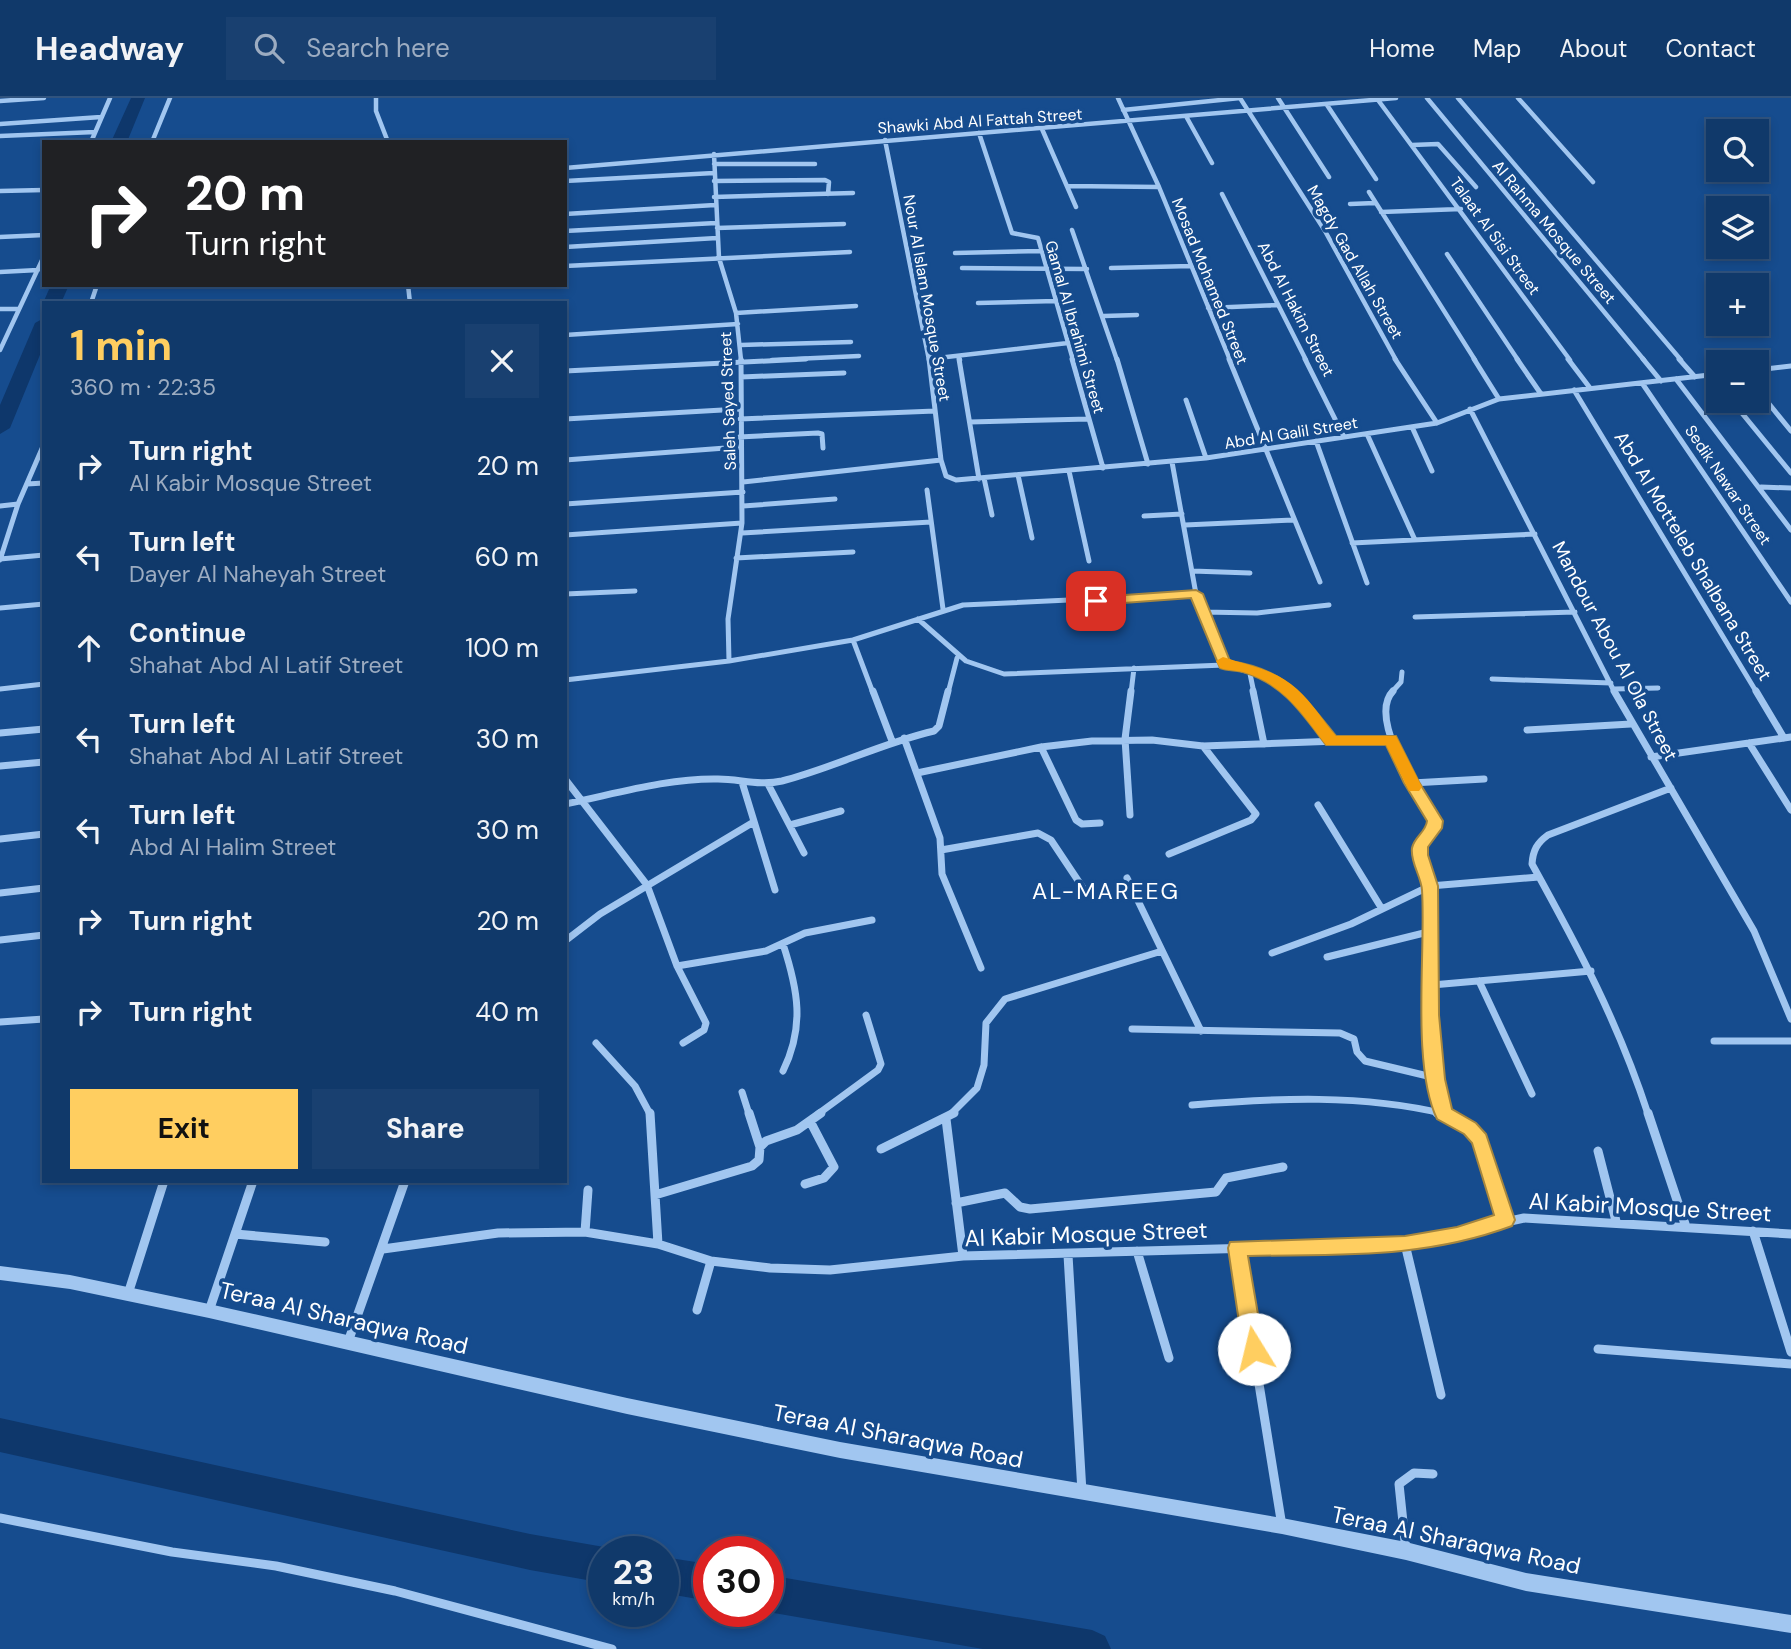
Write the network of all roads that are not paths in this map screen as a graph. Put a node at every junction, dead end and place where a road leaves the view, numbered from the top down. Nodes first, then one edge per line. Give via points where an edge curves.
1 (44, 98) edge
2 (110, 98) edge
3 (170, 98) edge
4 (376, 98) edge
5 (1118, 98) edge
6 (1240, 98) edge
7 (1278, 98) edge
8 (1396, 98) edge
9 (1427, 98) edge
10 (1458, 98) edge
11 (1518, 98) edge
12 (1378, 100) junction
13 (0, 101) edge
14 (1327, 105) junction
15 (1286, 109) junction
16 (1123, 110) junction
17 (1252, 112) junction
18 (101, 117) junction
19 (1186, 118) junction
20 (1128, 123) junction
21 (0, 124) edge
22 (1042, 129) junction
23 (95, 131) junction
24 (979, 133) junction
25 (0, 136) edge
26 (92, 140) edge
27 (153, 140) edge
28 (387, 140) edge
29 (885, 140) junction
30 (1412, 145) junction
31 (714, 154) junction
32 (1212, 163) dead end
33 (714, 164) junction
34 (815, 164) dead end
35 (567, 168) edge
36 (714, 173) junction
37 (1329, 177) dead end
38 (1376, 179) dead end
39 (567, 181) edge
40 (714, 181) junction
41 (1592, 182) dead end
42 (1067, 186) junction
43 (1159, 187) junction
44 (1476, 187) dead end
45 (42, 190) edge
46 (0, 191) edge
47 (1368, 192) dead end
48 (853, 193) dead end
49 (828, 194) junction
50 (1222, 194) dead end
51 (715, 197) junction
52 (1375, 203) junction
53 (1349, 204) dead end
54 (715, 205) junction
55 (1076, 207) dead end
56 (1461, 209) junction
57 (1381, 212) junction
58 (567, 214) edge
59 (844, 224) dead end
60 (717, 225) junction
61 (1072, 230) dead end
62 (567, 231) edge
63 (42, 235) edge
64 (0, 237) edge
65 (718, 238) junction
66 (567, 247) edge
67 (1041, 251) junction
68 (850, 252) dead end
69 (955, 253) dead end
70 (1447, 254) dead end
71 (719, 258) junction
72 (42, 261) edge
73 (567, 266) edge
74 (1191, 266) junction
75 (1045, 267) junction
76 (962, 268) dead end
77 (1111, 268) dead end
78 (1087, 269) junction
79 (38, 270) junction
80 (0, 272) edge
81 (1056, 301) junction
82 (978, 303) dead end
83 (1278, 305) junction
84 (856, 306) dead end
85 (1208, 308) junction
86 (0, 309) edge
87 (19, 309) junction
88 (736, 313) junction
89 (1137, 315) dead end
90 (1104, 316) junction
91 (738, 324) junction
92 (567, 335) edge
93 (2, 341) edge
94 (851, 342) dead end
95 (1068, 343) junction
96 (741, 345) junction
97 (0, 350) edge
98 (928, 354) junction
99 (859, 356) dead end
100 (959, 356) junction
101 (741, 360) junction
102 (1790, 368) edge
103 (1769, 369) edge
104 (567, 371) edge
105 (844, 373) dead end
106 (1706, 376) edge
107 (741, 377) junction
108 (1695, 377) junction
109 (1676, 379) junction
110 (1661, 381) junction
111 (1642, 383) junction
112 (1590, 388) junction
113 (1574, 390) junction
114 (1541, 394) junction
115 (1499, 399) junction
116 (1185, 400) dead end
117 (1769, 403) edge
118 (740, 409) junction
119 (1470, 409) junction
120 (934, 411) junction
121 (1742, 413) edge
122 (567, 419) edge
123 (740, 419) junction
124 (1089, 419) junction
125 (970, 422) junction
126 (1437, 423) junction
127 (1412, 427) junction
128 (1791, 431) edge
129 (1367, 434) junction
130 (739, 437) junction
131 (1344, 437) junction
132 (1316, 442) junction
133 (739, 447) junction
134 (823, 448) dead end
135 (1264, 449) junction
136 (42, 453) edge
137 (1206, 458) junction
138 (567, 460) edge
139 (941, 460) junction
140 (1172, 462) junction
141 (1148, 464) junction
142 (1103, 468) junction
143 (1069, 471) junction
144 (1432, 471) dead end
145 (1791, 473) edge
146 (1018, 475) junction
147 (981, 479) junction
148 (743, 482) junction
149 (42, 483) edge
150 (27, 484) junction
151 (1761, 487) junction
152 (1791, 488) edge
153 (927, 490) dead end
154 (743, 492) junction
155 (835, 499) dead end
156 (18, 504) junction
157 (567, 505) edge
158 (0, 506) edge
159 (743, 506) junction
160 (1182, 514) junction
161 (992, 515) dead end
162 (1144, 516) dead end
163 (1293, 520) junction
164 (931, 522) junction
165 (742, 523) junction
166 (1185, 524) junction
167 (1791, 530) edge
168 (742, 533) junction
169 (1535, 534) junction
170 (567, 535) edge
171 (1032, 538) dead end
172 (1415, 540) junction
173 (1352, 543) junction
174 (853, 552) dead end
175 (42, 555) edge
176 (736, 558) junction
177 (0, 560) edge
178 (1089, 561) dead end
179 (1192, 571) junction
180 (1250, 573) dead end
181 (1320, 582) dead end
182 (1367, 583) dead end
183 (635, 591) dead end
184 (567, 594) edge
185 (1196, 594) junction
186 (1791, 602) edge
187 (42, 604) edge
188 (1329, 605) dead end
189 (0, 608) edge
190 (943, 610) junction
191 (1203, 612) junction
192 (1575, 612) junction
193 (1415, 617) dead end
194 (918, 619) junction
195 (853, 640) junction
196 (957, 658) junction
197 (729, 662) junction
198 (1224, 665) junction
199 (1134, 668) junction
200 (1249, 668) junction
201 (1402, 672) dead end
202 (1492, 679) dead end
203 (567, 680) edge
204 (42, 684) edge
205 (1612, 686) junction
206 (1657, 688) dead end
207 (0, 689) edge
208 (1631, 724) junction
209 (42, 729) edge
210 (1527, 730) dead end
211 (0, 733) edge
212 (904, 738) junction
213 (1788, 738) edge
214 (1125, 739) junction
215 (1391, 739) junction
216 (891, 741) junction
217 (1332, 741) junction
218 (1749, 743) junction
219 (1264, 744) junction
220 (1203, 746) junction
221 (1041, 747) junction
222 (1651, 757) junction
223 (42, 762) edge
224 (0, 766) edge
225 (917, 773) junction
226 (1484, 779) dead end
227 (567, 781) edge
228 (742, 782) junction
229 (1412, 783) junction
230 (768, 784) junction
231 (1671, 788) junction
232 (583, 799) junction
233 (567, 803) edge
234 (1318, 805) dead end
235 (1791, 810) edge
236 (841, 811) dead end
237 (1130, 815) dead end
238 (752, 823) junction
239 (1100, 823) dead end
240 (790, 825) junction
241 (42, 834) edge
242 (0, 839) edge
243 (941, 850) junction
244 (804, 853) dead end
245 (1169, 854) dead end
246 (1539, 877) junction
247 (1127, 878) dead end
248 (647, 886) junction
249 (1430, 886) junction
250 (42, 888) edge
251 (775, 890) dead end
252 (0, 893) edge
253 (1087, 894) dead end
254 (1382, 909) junction
255 (872, 920) dead end
256 (1432, 931) junction
257 (42, 935) edge
258 (567, 939) edge
259 (0, 940) edge
260 (783, 944) junction
261 (1162, 951) junction
262 (1272, 953) dead end
263 (1327, 957) dead end
264 (677, 966) junction
265 (981, 968) dead end
266 (1591, 971) junction
267 (1479, 981) junction
268 (1432, 985) junction
269 (866, 1015) dead end
270 (42, 1019) edge
271 (1791, 1019) edge
272 (0, 1022) edge
273 (1132, 1029) dead end
274 (1201, 1031) junction
275 (1714, 1041) dead end
276 (1791, 1041) edge
277 (596, 1043) dead end
278 (683, 1043) dead end
279 (783, 1071) dead end
280 (1436, 1079) junction
281 (742, 1092) dead end
282 (1532, 1094) dead end
283 (1192, 1105) dead end
284 (1444, 1114) junction
285 (946, 1119) junction
286 (810, 1121) junction
287 (760, 1147) junction
288 (881, 1149) dead end
289 (1598, 1151) dead end
290 (1283, 1167) dead end
291 (163, 1183) edge
292 (252, 1183) edge
293 (404, 1183) edge
294 (805, 1184) dead end
295 (588, 1190) dead end
296 (655, 1195) junction
297 (956, 1203) junction
298 (1505, 1220) junction
299 (1616, 1221) junction
300 (1686, 1227) junction
301 (1753, 1231) junction
302 (584, 1232) junction
303 (235, 1234) junction
304 (1791, 1234) edge
305 (325, 1242) dead end
306 (658, 1244) junction
307 (1405, 1244) junction
308 (1237, 1248) junction
309 (383, 1249) junction
310 (1137, 1251) junction
311 (1068, 1255) junction
312 (963, 1256) junction
313 (711, 1261) junction
314 (0, 1273) edge
315 (128, 1294) junction
316 (697, 1310) dead end
317 (209, 1311) junction
318 (348, 1342) junction
319 (1598, 1349) dead end
320 (1791, 1352) edge
321 (1169, 1358) dead end
322 (1791, 1364) edge
323 (1441, 1395) dead end
324 (1433, 1474) dead end
325 (1082, 1494) junction
326 (0, 1518) edge
327 (1282, 1526) junction
328 (1406, 1551) junction
329 (1791, 1624) edge
330 (611, 1649) edge

1 - 13 street
2 - 18 street
3 - 27 street
4 - 28 street
5 - 16 street, Mosad Mohamed Street
6 - 16 street
6 - 17 street, Magdy Gad Allah Street
7 - 15 street
8 - 12 street, Shawki Abd Al Fattah Street
9 - 110 street, Al Rahma Mosque Street
10 - 108 street
11 - 41 street
12 - 14 street, Shawki Abd Al Fattah Street
12 - 30 street, Talaat Al Sisi Street
14 - 15 street, Shawki Abd Al Fattah Street
14 - 38 street
15 - 17 street, Shawki Abd Al Fattah Street
15 - 37 street
16 - 20 street, Mosad Mohamed Street
17 - 19 street, Shawki Abd Al Fattah Street
17 - 126 street, Magdy Gad Allah Street via 1325,230 1405,377
18 - 21 street
18 - 23 street
19 - 20 street, Shawki Abd Al Fattah Street
19 - 32 street
20 - 22 street, Shawki Abd Al Fattah Street
20 - 43 street, Mosad Mohamed Street
22 - 24 street, Shawki Abd Al Fattah Street
22 - 42 street
23 - 25 street
23 - 26 street
24 - 29 street, Shawki Abd Al Fattah Street
24 - 67 street, Gamal Al Ibrahimi Street via 1012,233 1036,237
29 - 31 street, Shawki Abd Al Fattah Street
29 - 98 street, Nour Al Islam Mosque Street
30 - 44 street via 1438,144
30 - 56 street, Talaat Al Sisi Street
31 - 33 street, Saleh Sayed Street
31 - 35 street, Shawki Abd Al Fattah Street
33 - 34 street
33 - 36 street, Saleh Sayed Street
36 - 39 street
36 - 40 street, Saleh Sayed Street
40 - 49 street via 825,180
40 - 51 street, Saleh Sayed Street
42 - 43 street
42 - 55 street
43 - 74 street, Mosad Mohamed Street
45 - 46 street
47 - 52 street
48 - 49 street
49 - 51 street
50 - 83 street, Abd Al Hakim Street
51 - 54 street, Saleh Sayed Street
52 - 53 street
52 - 57 street
54 - 58 street
54 - 60 street, Saleh Sayed Street
56 - 57 street
56 - 112 street, Talaat Al Sisi Street
57 - 115 street
59 - 60 street
60 - 62 street
60 - 65 street, Saleh Sayed Street
61 - 78 street
63 - 64 street
65 - 66 street
65 - 71 street, Saleh Sayed Street
67 - 69 street
67 - 75 street, Gamal Al Ibrahimi Street
68 - 71 street
70 - 114 street
71 - 73 street
71 - 88 street, Saleh Sayed Street
72 - 79 street
74 - 77 street
74 - 85 street, Mosad Mohamed Street
75 - 76 street
75 - 78 street
75 - 81 street, Gamal Al Ibrahimi Street
78 - 90 street
79 - 80 street
79 - 87 street
81 - 82 street
81 - 95 street, Gamal Al Ibrahimi Street
83 - 85 street
83 - 131 street, Abd Al Hakim Street
84 - 88 street
85 - 135 street, Mosad Mohamed Street
86 - 87 street
87 - 93 street
88 - 91 street, Saleh Sayed Street
89 - 90 street
90 - 141 street
91 - 92 street
91 - 96 street, Saleh Sayed Street
93 - 97 street
94 - 96 street
95 - 100 street
95 - 124 street, Gamal Al Ibrahimi Street
96 - 101 street, Saleh Sayed Street
98 - 100 street
98 - 120 street, Nour Al Islam Mosque Street
99 - 101 street
100 - 125 street
101 - 104 street
101 - 107 street, Saleh Sayed Street
102 - 103 street
105 - 107 street
106 - 108 street
107 - 118 street, Saleh Sayed Street
108 - 109 street
109 - 110 street
109 - 151 street
110 - 111 street
111 - 112 street
111 - 186 street, Sedik Nawar Street
112 - 113 street
113 - 114 street
113 - 213 street, Abd Al Motteleb Shalbana Street
114 - 115 street
115 - 119 street
116 - 137 street
117 - 128 street
118 - 122 street
118 - 123 street, Saleh Sayed Street
119 - 126 street
119 - 169 street, Mandour Abou Al Ola Street
120 - 123 street
120 - 139 street, Nour Al Islam Mosque Street
121 - 145 street
123 - 130 street, Saleh Sayed Street
124 - 125 street
124 - 142 street, Gamal Al Ibrahimi Street
125 - 147 street
126 - 127 street, Abd Al Galil Street
127 - 129 street, Abd Al Galil Street
127 - 144 street
129 - 131 street, Abd Al Galil Street
129 - 172 street
130 - 133 street, Saleh Sayed Street
130 - 134 street via 818,433
131 - 132 street, Abd Al Galil Street
132 - 135 street, Abd Al Galil Street
132 - 173 street
133 - 138 street
133 - 148 street, Saleh Sayed Street
135 - 137 street, Abd Al Galil Street
135 - 163 street, Mosad Mohamed Street
136 - 150 street
137 - 140 street, Abd Al Galil Street
139 - 147 street, Abd Al Galil Street via 950,478
139 - 148 street
140 - 141 street, Abd Al Galil Street
140 - 160 street
141 - 142 street, Abd Al Galil Street
142 - 143 street, Abd Al Galil Street
143 - 146 street, Abd Al Galil Street
143 - 178 street
146 - 147 street, Abd Al Galil Street
146 - 171 street
147 - 161 street
148 - 154 street, Saleh Sayed Street
149 - 150 street
150 - 156 street
151 - 152 street
151 - 167 street
153 - 164 street
154 - 157 street
154 - 159 street, Saleh Sayed Street
155 - 159 street
156 - 158 street
156 - 177 street
159 - 165 street, Saleh Sayed Street
160 - 162 street
160 - 166 street
163 - 166 street
163 - 181 street, Mosad Mohamed Street
164 - 168 street
164 - 190 street
165 - 168 street, Saleh Sayed Street
165 - 170 street
166 - 179 street
168 - 176 street, Saleh Sayed Street
169 - 172 street
169 - 192 street, Mandour Abou Al Ola Street
172 - 173 street
173 - 182 street
174 - 176 street
175 - 177 street
176 - 197 street, Saleh Sayed Street
179 - 180 street
179 - 185 street
183 - 184 street
185 - 190 street via 1071,603 986,603
185 - 191 street
187 - 189 street
188 - 191 street
190 - 194 street
191 - 198 street
192 - 193 street
192 - 205 street, Mandour Abou Al Ola Street
194 - 195 street
194 - 196 street
195 - 197 street
195 - 216 street
196 - 199 street via 1004,674
196 - 212 street via 939,726
197 - 203 street
198 - 199 street
198 - 200 street
199 - 214 street
200 - 217 street via 1293,693
200 - 219 street
201 - 215 street via 1385,711
202 - 205 street
204 - 207 street
205 - 206 street
205 - 208 street, Mandour Abou Al Ola Street
208 - 210 street
208 - 222 street, Mandour Abou Al Ola Street
209 - 211 street
212 - 216 street
212 - 225 street
213 - 218 street
214 - 220 street
214 - 221 street
214 - 237 street
215 - 217 street
215 - 229 street
216 - 230 street
217 - 219 street
218 - 222 street
218 - 235 street
219 - 220 street
220 - 245 street via 1256,814
221 - 225 street
221 - 239 street via 1076,820
222 - 231 street, Mandour Abou Al Ola Street
223 - 224 street
225 - 243 street
226 - 229 street
227 - 232 street
228 - 230 street
228 - 232 street via 718,779 660,784
228 - 238 street
229 - 249 street via 1435,821 1420,846
230 - 240 street
231 - 246 street via 1548,835 1532,852
231 - 271 street, Mandour Abou Al Ola Street via 1754,931
232 - 233 street
232 - 248 street
234 - 254 street
236 - 240 street
238 - 248 street
238 - 251 street
240 - 244 street
241 - 242 street
243 - 253 street via 1038,833 1051,840
243 - 265 street via 942,874
246 - 249 street
246 - 266 street
247 - 261 street
248 - 258 street
248 - 264 street
249 - 254 street
249 - 256 street
250 - 252 street
254 - 262 street
255 - 260 street via 830,927
256 - 263 street
256 - 268 street
257 - 259 street
260 - 264 street
260 - 279 street via 797,988 800,1019 796,1049
261 - 274 street
261 - 285 street via 1005,999 991,1011 983,1027 984,1065 978,1086
264 - 278 street via 706,1023 704,1030
266 - 267 street
266 - 300 street via 1626,1047
267 - 268 street
267 - 282 street
268 - 280 street
269 - 286 street via 881,1064 878,1070
270 - 272 street
273 - 274 street
274 - 280 street via 1349,1035 1365,1061
275 - 276 street
277 - 296 street via 646,1100
280 - 284 street
281 - 287 street
283 - 284 street via 1327,1098
284 - 298 street via 1470,1128 1480,1140
285 - 288 street
285 - 297 street
286 - 287 street
286 - 294 street via 834,1167 824,1178
287 - 296 street via 759,1160 752,1166
289 - 299 street
290 - 297 street via 1226,1178 1216,1192 1030,1209 1020,1207 1004,1193
291 - 315 street
292 - 303 street
293 - 309 street
295 - 302 street
296 - 306 street
297 - 312 street
298 - 299 street, Al Kabir Mosque Street
298 - 307 street, Al Kabir Mosque Street
299 - 300 street, Al Kabir Mosque Street
300 - 301 street, Al Kabir Mosque Street
301 - 304 street, Al Kabir Mosque Street
301 - 320 street
302 - 306 street, Al Kabir Mosque Street
302 - 309 street, Al Kabir Mosque Street via 498,1233
303 - 305 street
303 - 317 street
306 - 313 street, Al Kabir Mosque Street
307 - 308 street, Al Kabir Mosque Street
307 - 323 street
308 - 310 street, Al Kabir Mosque Street
308 - 327 street
309 - 318 street
310 - 311 street, Al Kabir Mosque Street
310 - 321 street
311 - 312 street, Al Kabir Mosque Street
311 - 325 street
312 - 313 street, Al Kabir Mosque Street via 830,1270
313 - 316 street
314 - 315 street, Teraa Al Sharaqwa Road
315 - 317 street, Teraa Al Sharaqwa Road
317 - 318 street, Teraa Al Sharaqwa Road
318 - 325 street, Teraa Al Sharaqwa Road via 627,1406
319 - 322 street
324 - 328 street via 1408,1475 1399,1483
325 - 327 street, Teraa Al Sharaqwa Road
326 - 330 street via 172,1552 276,1566
327 - 328 street, Teraa Al Sharaqwa Road
328 - 329 street, Teraa Al Sharaqwa Road via 1526,1582

